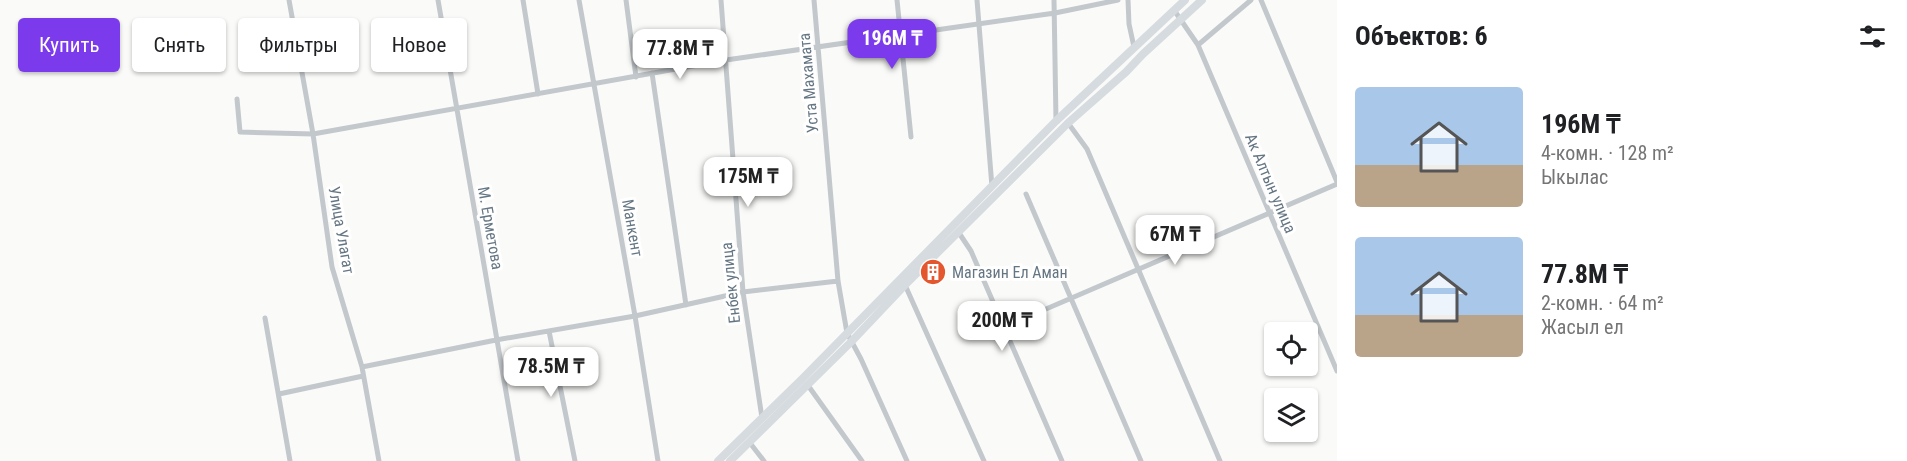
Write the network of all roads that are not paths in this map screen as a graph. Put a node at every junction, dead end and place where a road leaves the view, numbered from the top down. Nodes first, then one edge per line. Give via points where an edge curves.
1 (289, 0) edge
2 (438, 0) edge
3 (523, 0) edge
4 (579, 0) edge
5 (626, 0) edge
6 (721, 0) edge
7 (814, 0) edge
8 (897, 0) edge
9 (977, 0) edge
10 (1054, 0) edge
11 (1118, 0) edge
12 (1128, 0) edge
13 (1185, 0) edge
14 (1202, 0) edge
15 (1251, 0) edge
16 (1261, 0) edge
17 (1174, 10) junction
18 (1055, 13) junction
19 (1180, 21) junction
20 (979, 24) junction
21 (899, 36) junction
22 (1198, 45) junction
23 (1134, 47) junction
24 (818, 48) junction
25 (726, 60) junction
26 (652, 74) junction
27 (636, 76) junction
28 (593, 84) junction
29 (538, 94) junction
30 (237, 99) dead end
31 (456, 108) junction
32 (1056, 121) junction
33 (1068, 123) junction
34 (313, 134) junction
35 (911, 137) dead end
36 (1337, 183) edge
37 (992, 187) junction
38 (1026, 194) dead end
39 (1269, 212) junction
40 (959, 233) junction
41 (1138, 269) junction
42 (838, 281) junction
43 (905, 285) junction
44 (743, 292) junction
45 (1071, 297) junction
46 (686, 305) junction
47 (635, 316) junction
48 (265, 318) dead end
49 (1004, 327) junction
50 (549, 331) junction
51 (847, 333) junction
52 (496, 340) junction
53 (851, 342) junction
54 (362, 367) junction
55 (1337, 371) edge
56 (363, 376) junction
57 (807, 384) junction
58 (279, 394) junction
59 (762, 418) junction
60 (750, 443) junction
61 (290, 461) edge
62 (379, 461) edge
63 (518, 461) edge
64 (575, 461) edge
65 (658, 461) edge
66 (718, 461) edge
67 (730, 461) edge
68 (764, 461) edge
69 (862, 461) edge
70 (908, 461) edge
71 (984, 461) edge
72 (1062, 461) edge
73 (1141, 461) edge
74 (1220, 461) edge

1 - 34 street, Улица Улагат
2 - 31 street, М. Ерметова
3 - 29 street
4 - 28 street, Манкент
5 - 27 street
6 - 25 street, Енбек улица
7 - 24 street, Уста Махамата
8 - 21 street
9 - 20 street
10 - 18 street
11 - 18 street
12 - 23 street
13 - 17 main road
14 - 19 main road
15 - 22 street
16 - 36 street
17 - 19 street, Ак Алтын улица
17 - 23 main road
18 - 20 street
18 - 32 street
19 - 22 street, Ак Алтын улица
19 - 33 main road
20 - 21 street
20 - 37 street
21 - 24 street
21 - 35 street
22 - 39 street, Ак Алтын улица
23 - 32 main road
24 - 25 street
24 - 42 street, Уста Махамата
25 - 26 street
25 - 44 street, Енбек улица
26 - 27 street
26 - 46 street
27 - 28 street
28 - 29 street
28 - 47 street, Манкент
29 - 31 street
30 - 34 street via 240,132
31 - 34 street
31 - 52 street, М. Ерметова
32 - 37 main road
33 - 40 main road
33 - 41 street via 1087,149
34 - 54 street, Улица Улагат via 332,267
36 - 39 street
37 - 51 main road
38 - 45 street
39 - 41 street
39 - 55 street, Ак Алтын улица
40 - 43 main road
40 - 49 street via 971,251
41 - 45 street
41 - 74 street
42 - 44 street
42 - 51 street, Уста Махамата
43 - 53 main road
43 - 71 street
44 - 46 street
44 - 59 street, Енбек улица
45 - 49 street
45 - 73 street
46 - 47 street
47 - 50 street
47 - 65 street, Манкент
48 - 58 street
49 - 72 street
50 - 52 street
50 - 64 street
51 - 53 street, Уста Махамата
51 - 59 main road
52 - 54 street
52 - 63 street, М. Ерметова
53 - 57 main road
53 - 70 street, Уста Махамата
54 - 56 street, Улица Улагат
56 - 58 street
56 - 62 street, Улица Улагат
57 - 60 main road
57 - 69 street
58 - 61 street
59 - 66 main road
60 - 67 main road
60 - 68 street

